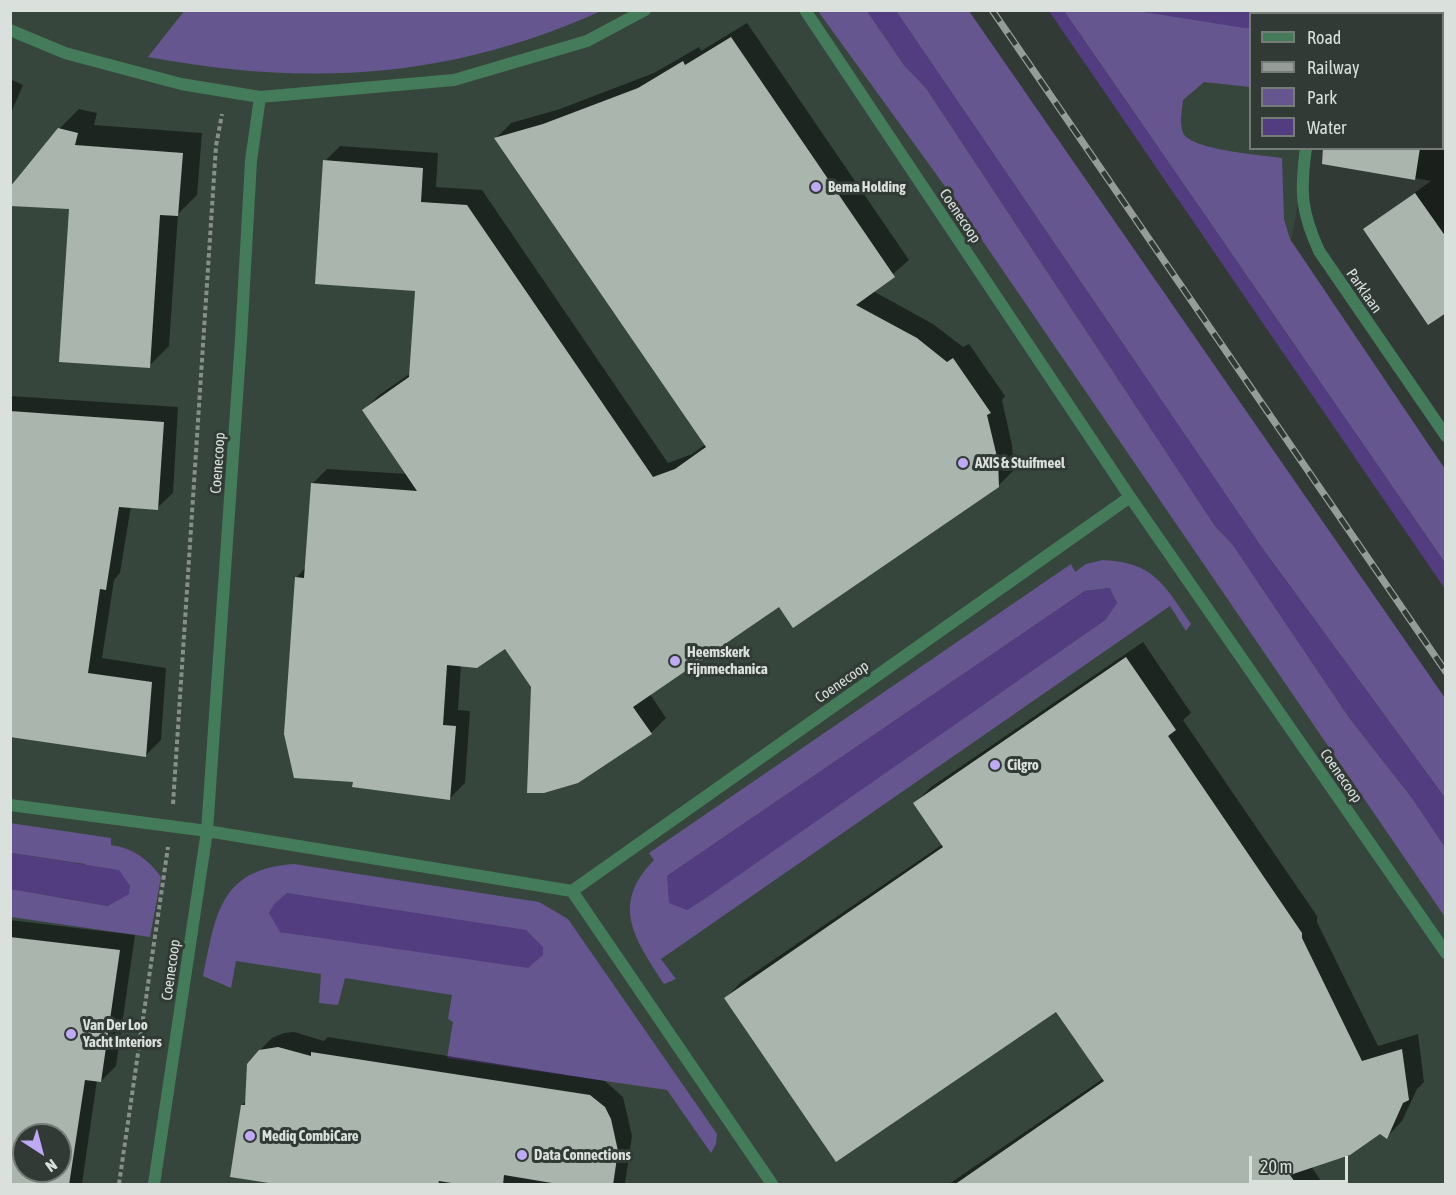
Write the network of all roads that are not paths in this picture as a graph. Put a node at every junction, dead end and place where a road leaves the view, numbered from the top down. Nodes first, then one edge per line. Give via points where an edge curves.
1 (645, 10) edge
2 (805, 10) edge
3 (10, 30) edge
4 (260, 97) junction
5 (1306, 150) edge
6 (1446, 436) edge
7 (1130, 497) junction
8 (10, 805) edge
9 (207, 831) junction
10 (572, 891) junction
11 (1446, 953) edge
12 (154, 1185) edge
13 (772, 1185) edge

1 - 4 street via 587,41 454,80
2 - 7 street, Coenecoop
3 - 4 street via 65,53 181,84
4 - 9 street, Coenecoop via 251,161
5 - 6 street, Parklaan via 1302,176 1305,219 1319,251
7 - 10 street, Coenecoop
7 - 11 street, Coenecoop
8 - 9 street
9 - 10 street
9 - 12 street, Coenecoop
10 - 13 street

